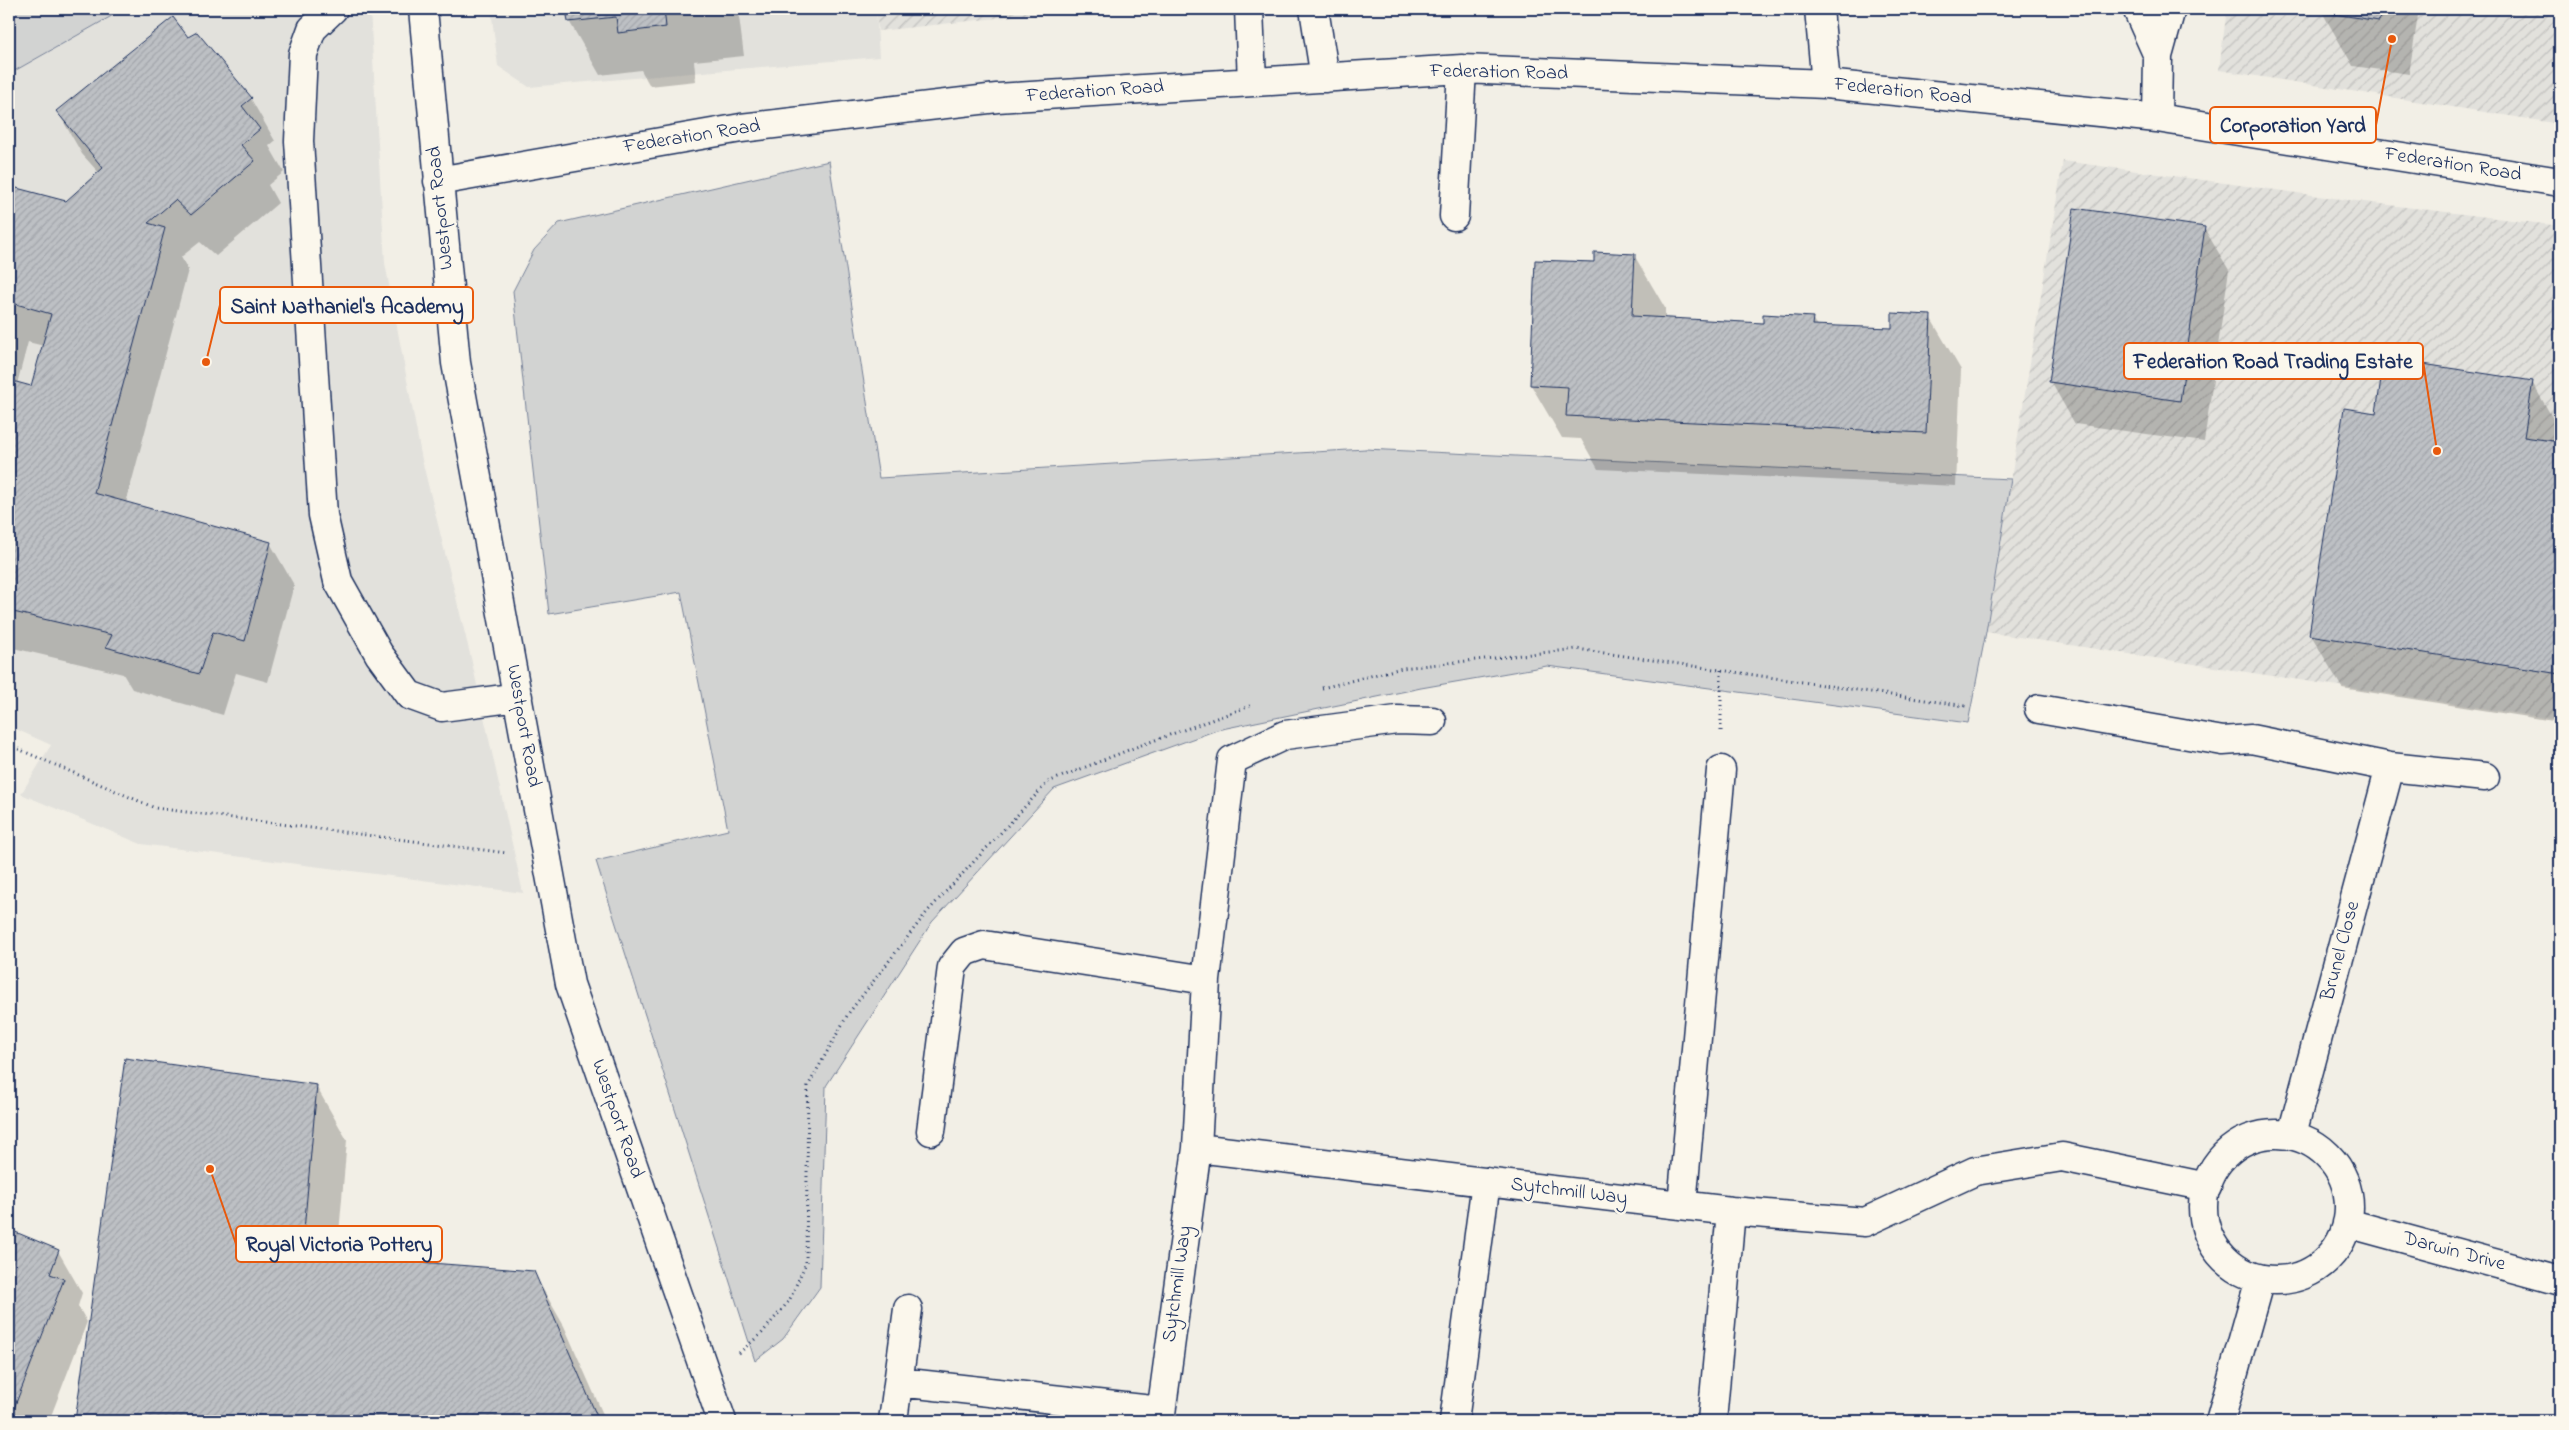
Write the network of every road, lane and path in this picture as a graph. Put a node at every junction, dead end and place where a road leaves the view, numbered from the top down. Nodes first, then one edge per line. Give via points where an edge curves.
1 (333, 9) edge
2 (423, 9) edge
3 (1249, 9) edge
4 (1314, 9) edge
5 (1819, 9) edge
6 (2136, 9) edge
7 (2171, 9) edge
8 (2158, 56) junction
9 (1462, 69) junction
10 (1325, 78) junction
11 (1252, 82) junction
12 (1826, 84) junction
13 (2157, 118) junction
14 (438, 181) junction
15 (2560, 182) edge
16 (1454, 216) dead end
17 (1721, 670) dead end
18 (518, 697) junction
19 (2039, 709) dead end
20 (1432, 721) dead end
21 (9, 744) edge
22 (2390, 767) junction
23 (1721, 770) joint
24 (2485, 777) dead end
25 (547, 858) junction
26 (1206, 980) junction
27 (931, 1130) dead end
28 (2292, 1134) junction
29 (1196, 1148) junction
30 (1486, 1182) junction
31 (2207, 1187) junction
32 (1682, 1205) junction
33 (1731, 1211) junction
34 (2347, 1224) junction
35 (2260, 1279) junction
36 (2560, 1281) edge
37 (908, 1309) dead end
38 (899, 1382) junction
39 (1161, 1416) edge
40 (722, 1421) edge
41 (893, 1421) edge
42 (1454, 1421) edge
43 (1712, 1421) edge
44 (2220, 1421) edge

1 - 18 street via 312,29 303,54 299,140 323,515 338,580 379,654 409,696 442,707
2 - 14 street, Westport Road
3 - 11 street
4 - 10 street
5 - 12 street
6 - 8 street
7 - 8 street
8 - 13 street
9 - 10 street, Federation Road
9 - 12 street, Federation Road
9 - 16 street
10 - 11 street, Federation Road
11 - 14 street, Federation Road via 997,98 741,128
12 - 13 street, Federation Road
13 - 15 street, Federation Road
14 - 18 street, Westport Road via 456,363
17 - 23 path
18 - 25 street, Westport Road
19 - 22 street via 2223,741 2251,739
20 - 26 street, Sytchmill Way via 1397,720 1284,735 1232,760
21 - 25 path via 155,808
22 - 24 street
22 - 28 street, Brunel Close
23 - 32 street
25 - 40 street, Westport Road via 570,984
26 - 27 street via 984,945 964,952 952,967
26 - 29 street, Sytchmill Way
28 - 31 street via 2251,1137 2228,1150 2212,1170
28 - 34 street via 2316,1144 2343,1175 2350,1207
29 - 30 street, Sytchmill Way
29 - 39 street, Sytchmill Way
30 - 32 street, Sytchmill Way
30 - 42 street
31 - 33 street, Sytchmill Way via 2062,1157 1975,1172 1865,1222
31 - 35 street via 2202,1205 2206,1228 2217,1252 2236,1270
32 - 33 street, Sytchmill Way
33 - 43 street
34 - 35 street via 2344,1236 2330,1258 2311,1272 2287,1280
34 - 36 street, Darwin Drive
35 - 44 street
37 - 38 street
38 - 39 street
38 - 41 street

